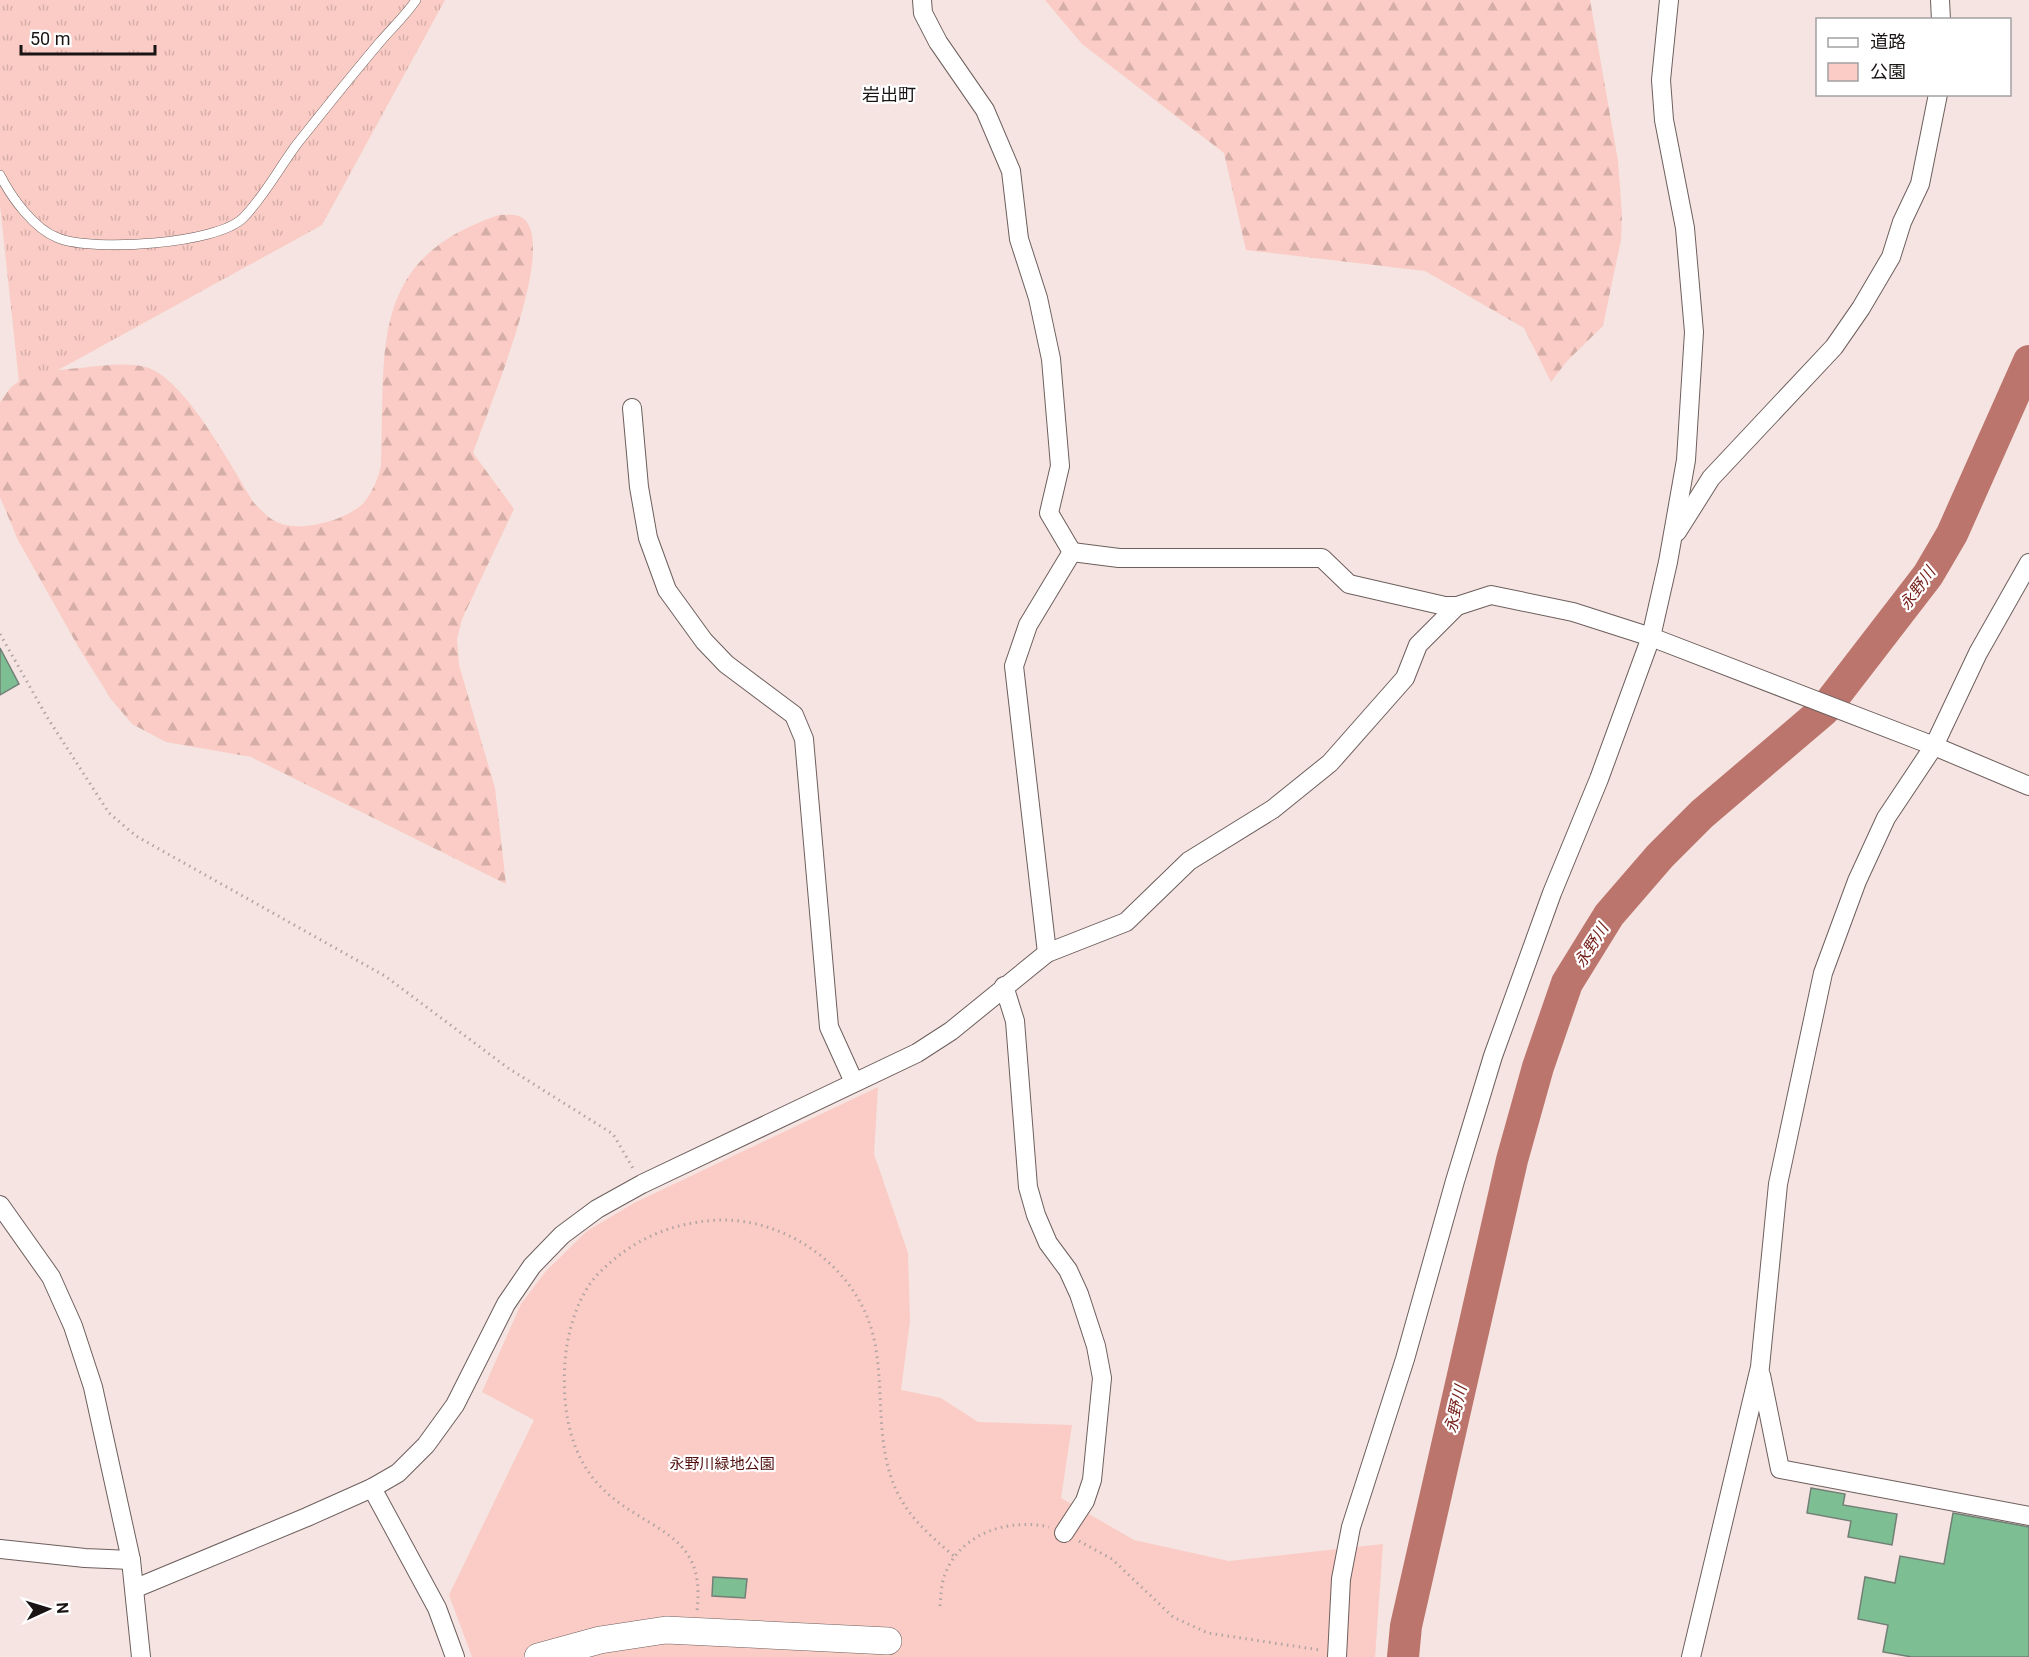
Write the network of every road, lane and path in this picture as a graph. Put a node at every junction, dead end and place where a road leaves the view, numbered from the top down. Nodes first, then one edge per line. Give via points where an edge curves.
1 (416, 0) edge
2 (922, 0) edge
3 (1669, 0) edge
4 (1940, 0) edge
5 (1941, 18) edge
6 (1938, 96) edge
7 (0, 175) edge
8 (632, 408) dead end
9 (1671, 543) junction
10 (1072, 552) junction
11 (2029, 563) edge
12 (1456, 606) junction
13 (0, 634) edge
14 (1651, 638) junction
15 (1934, 746) junction
16 (2029, 786) edge
17 (1047, 953) junction
18 (1004, 986) junction
19 (854, 1082) junction
20 (642, 1184) junction
21 (0, 1205) edge
22 (1760, 1367) junction
23 (372, 1488) junction
24 (2029, 1516) edge
25 (1064, 1533) junction
26 (0, 1549) edge
27 (955, 1557) junction
28 (131, 1560) junction
29 (136, 1588) junction
30 (940, 1606) dead end
31 (695, 1630) junction
32 (888, 1641) dead end
33 (1337, 1655) edge
34 (141, 1657) edge
35 (455, 1657) edge
36 (538, 1657) edge
37 (1691, 1657) edge

1 - 7 lane via 243,218 227,229 181,239 101,247 56,238 18,203
2 - 10 street via 923,13 938,42 988,117 1011,171 1019,239 1038,298 1051,359 1060,465 1050,513
3 - 9 street via 1661,80 1664,120 1685,228 1694,332 1686,460
4 - 5 street
6 - 9 street via 1920,184 1891,257 1862,308 1834,347 1711,478
8 - 19 street via 648,538 667,590 726,664 794,715 804,740 829,1027
9 - 14 street
10 - 12 street via 1119,558 1322,558 1349,584
10 - 17 street via 1028,625 1014,666
11 - 15 street via 1978,653
12 - 14 street via 1491,595 1573,612
12 - 17 street via 1418,645 1405,678 1330,763 1273,809 1189,861 1126,922
13 - 20 path via 47,717 109,813 127,829 385,976 508,1068 613,1134
14 - 15 street
14 - 33 street via 1552,893 1486,1079 1405,1359 1351,1527 1341,1579
15 - 16 street
15 - 22 street via 1886,818 1857,880 1823,973 1778,1184
17 - 18 street
18 - 19 street via 951,1031 917,1053
18 - 25 street via 1014,1021 1028,1187 1048,1243 1068,1270 1079,1294 1102,1378 1092,1480 1085,1501
19 - 20 street
20 - 23 street via 597,1209 562,1235 531,1266 506,1304 455,1405 426,1445 405,1466
21 - 28 street via 51,1276 73,1326 93,1387
22 - 24 street via 1780,1469
22 - 37 street
23 - 29 street
23 - 35 street via 437,1608
25 - 27 path via 1048,1526 1011,1524 965,1544
25 - 33 path via 1112,1559 1173,1617 1208,1633
26 - 28 street
27 - 30 path via 944,1578
27 - 31 path via 916,1523 891,1477 874,1338 846,1279 819,1251 762,1226 734,1220 674,1227 640,1239 616,1255 590,1283 573,1318 563,1395 573,1445 597,1483 629,1510 678,1541 691,1556 698,1574
28 - 29 street
29 - 34 street
31 - 32 street
31 - 36 street via 634,1634

